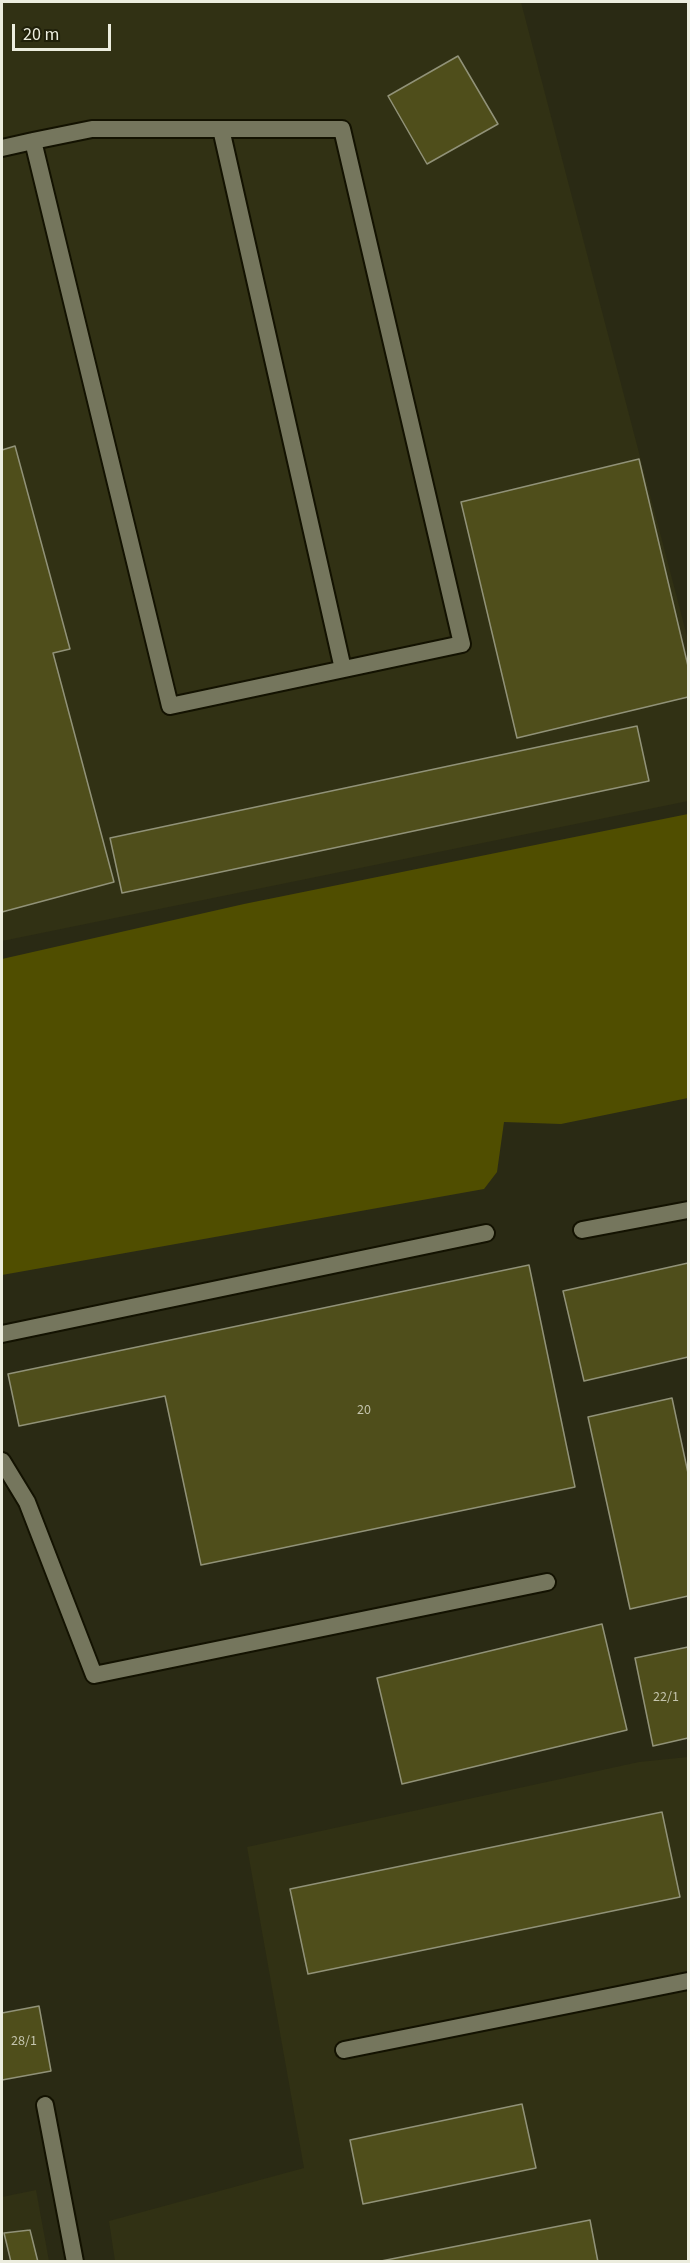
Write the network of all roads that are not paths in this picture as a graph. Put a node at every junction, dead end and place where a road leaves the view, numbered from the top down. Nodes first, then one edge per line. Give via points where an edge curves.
1 (221, 129) junction
2 (33, 141) junction
3 (2, 148) edge
4 (343, 669) junction
5 (688, 1210) edge
6 (582, 1230) dead end
7 (486, 1233) dead end
8 (2, 1334) edge
9 (2, 1461) edge
10 (547, 1582) dead end
11 (688, 1981) edge
12 (344, 2050) dead end
13 (45, 2105) dead end
14 (75, 2262) edge

1 - 2 lane via 92,129
1 - 4 lane
1 - 4 lane via 342,129 462,644
2 - 3 lane
2 - 4 lane via 170,706
5 - 6 lane
7 - 8 lane
9 - 10 lane via 27,1502 94,1675
11 - 12 lane
13 - 14 lane

